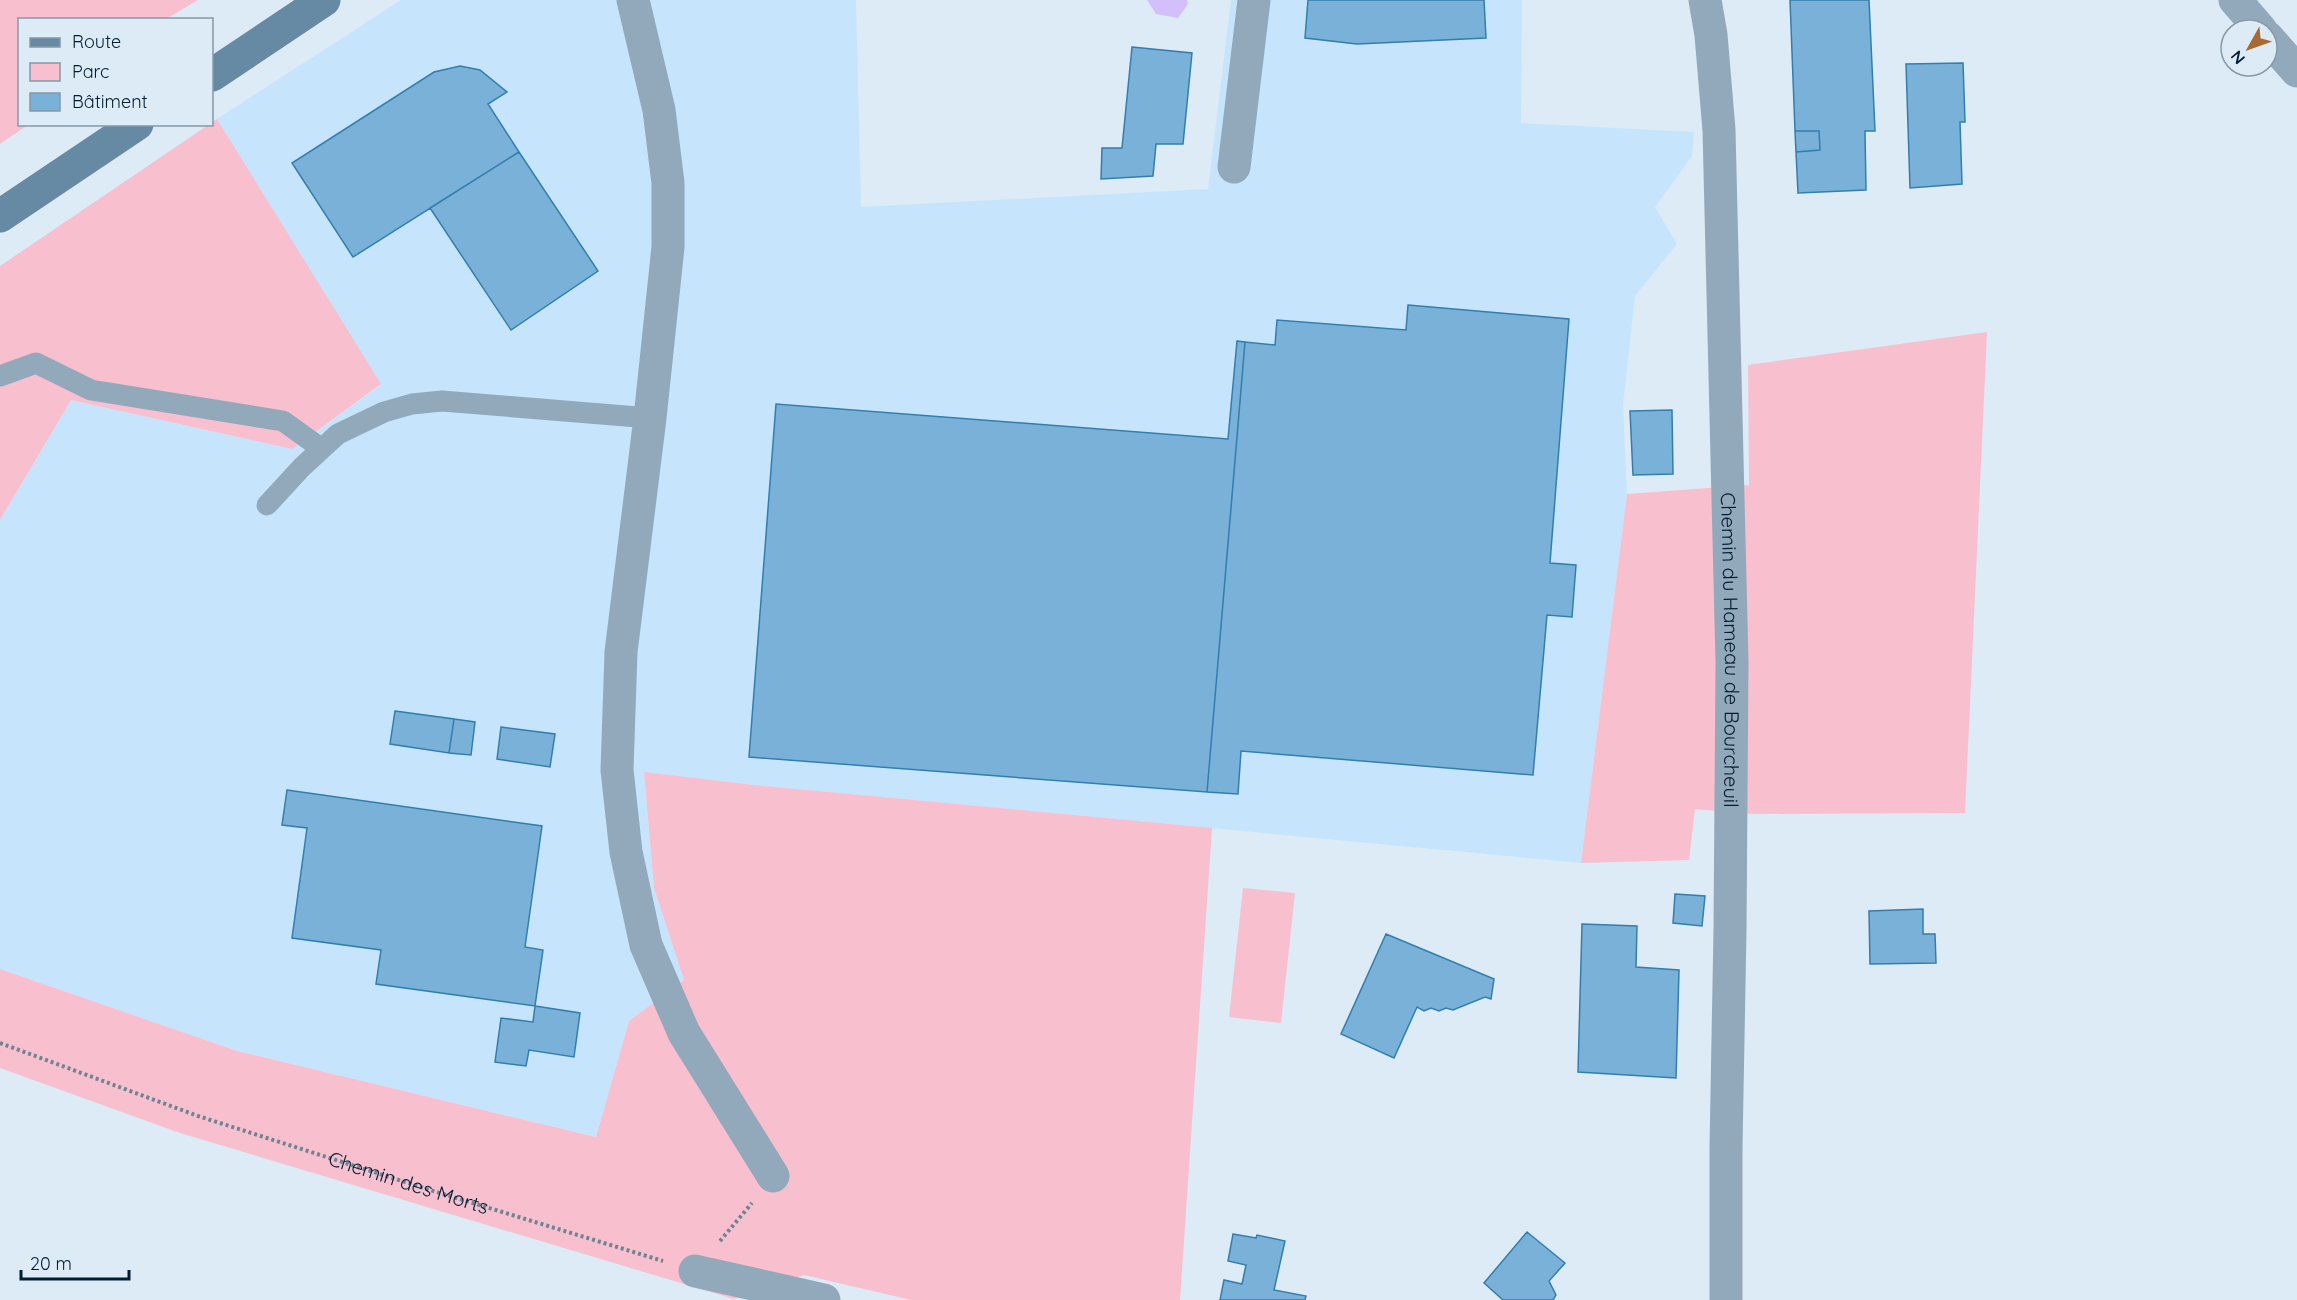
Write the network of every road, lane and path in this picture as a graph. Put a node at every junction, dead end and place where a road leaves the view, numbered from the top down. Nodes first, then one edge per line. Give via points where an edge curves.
1 (324, 0) edge
2 (633, 0) edge
3 (1254, 0) edge
4 (1705, 0) edge
5 (2235, 0) edge
6 (2251, 18) edge
7 (2279, 51) edge
8 (2297, 71) edge
9 (213, 74) edge
10 (134, 126) edge
11 (1234, 168) dead end
12 (0, 216) edge
13 (0, 376) edge
14 (650, 418) junction
15 (322, 449) junction
16 (267, 505) dead end
17 (0, 1042) edge
18 (773, 1176) joint
19 (695, 1271) junction
20 (824, 1300) edge
21 (1726, 1300) edge

1 - 9 main road
2 - 14 street via 659,110 668,183 668,247
3 - 11 street
4 - 21 street, Chemin du Hameau de Bourcheuil via 1712,35 1719,130 1732,662
5 - 6 street
7 - 8 street
10 - 12 main road
13 - 15 lane via 36,363 91,390 283,421
14 - 15 lane via 442,401 384,412 339,434
14 - 18 street via 621,652 617,770 627,852 646,945 684,1033
15 - 16 lane
17 - 19 path, Chemin des Morts via 198,1116
18 - 19 path
19 - 20 street

